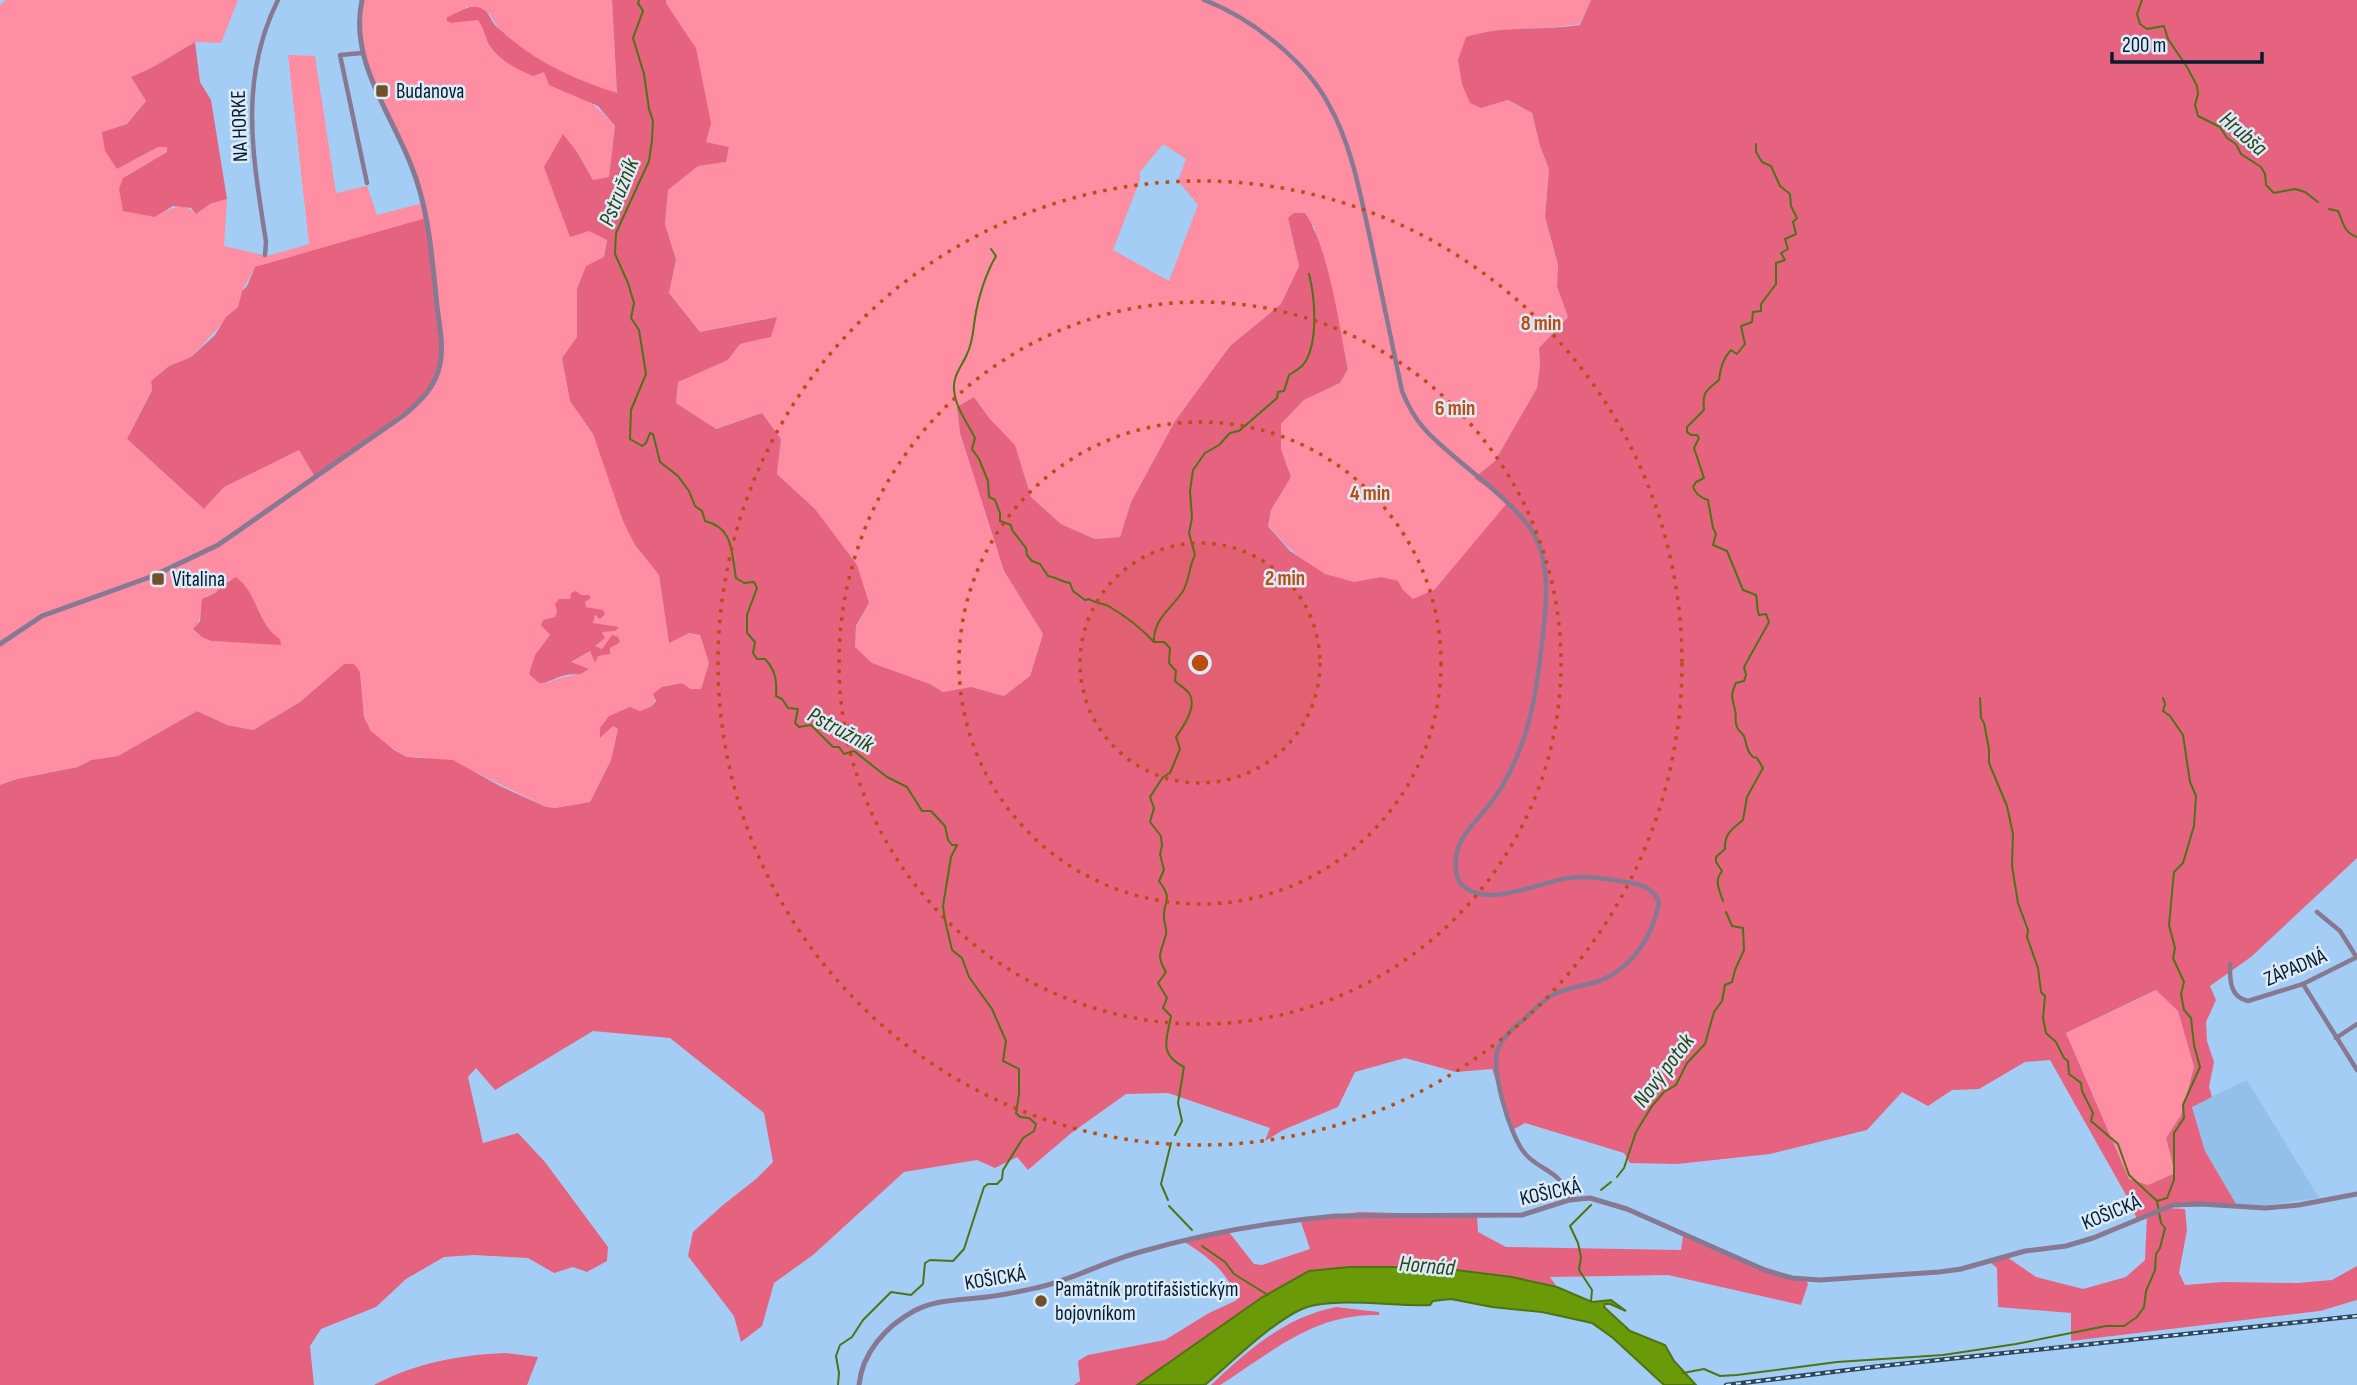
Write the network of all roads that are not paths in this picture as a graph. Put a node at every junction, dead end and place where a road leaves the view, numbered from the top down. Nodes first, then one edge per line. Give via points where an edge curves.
1 (278, 0) edge
2 (362, 0) edge
3 (1204, 0) edge
4 (362, 53) junction
5 (367, 183) dead end
6 (265, 255) dead end
7 (0, 644) edge
8 (2318, 912) dead end
9 (2357, 958) edge
10 (2230, 964) dead end
11 (2303, 984) junction
12 (2357, 1024) edge
13 (2336, 1038) junction
14 (2357, 1070) edge
15 (2357, 1194) edge
16 (1569, 1200) junction
17 (859, 1385) edge

1 - 6 street, NA HORKE via 259,45 253,85 253,138
2 - 4 street via 358,30
3 - 16 street via 1262,32 1314,82 1330,105 1358,183 1409,410 1427,433 1525,521 1543,558 1544,607 1532,714 1510,774 1460,843 1455,858 1461,883 1474,893 1489,895 1565,878 1601,878 1645,886 1659,902 1651,934 1635,956 1599,981 1553,994 1506,1034 1494,1060 1501,1097 1522,1151 1553,1172
4 - 5 street via 340,55
4 - 7 street via 409,158 423,203 441,353 438,374 429,390 404,415 218,545 153,576 42,616
8 - 9 street via 2340,931
9 - 11 street, ZÁPADNÁ
10 - 11 street, ZÁPADNÁ via 2234,992 2241,999 2256,1000
11 - 13 street
12 - 13 street
13 - 14 street
15 - 16 street, KOŠICKÁ via 2265,1208 2173,1205 2080,1242 1961,1269 1820,1280 1767,1271 1627,1209 1594,1199
16 - 17 street, KOŠICKÁ via 1522,1215 1335,1216 1197,1238 1137,1252 1044,1286 939,1302 896,1323 869,1353

